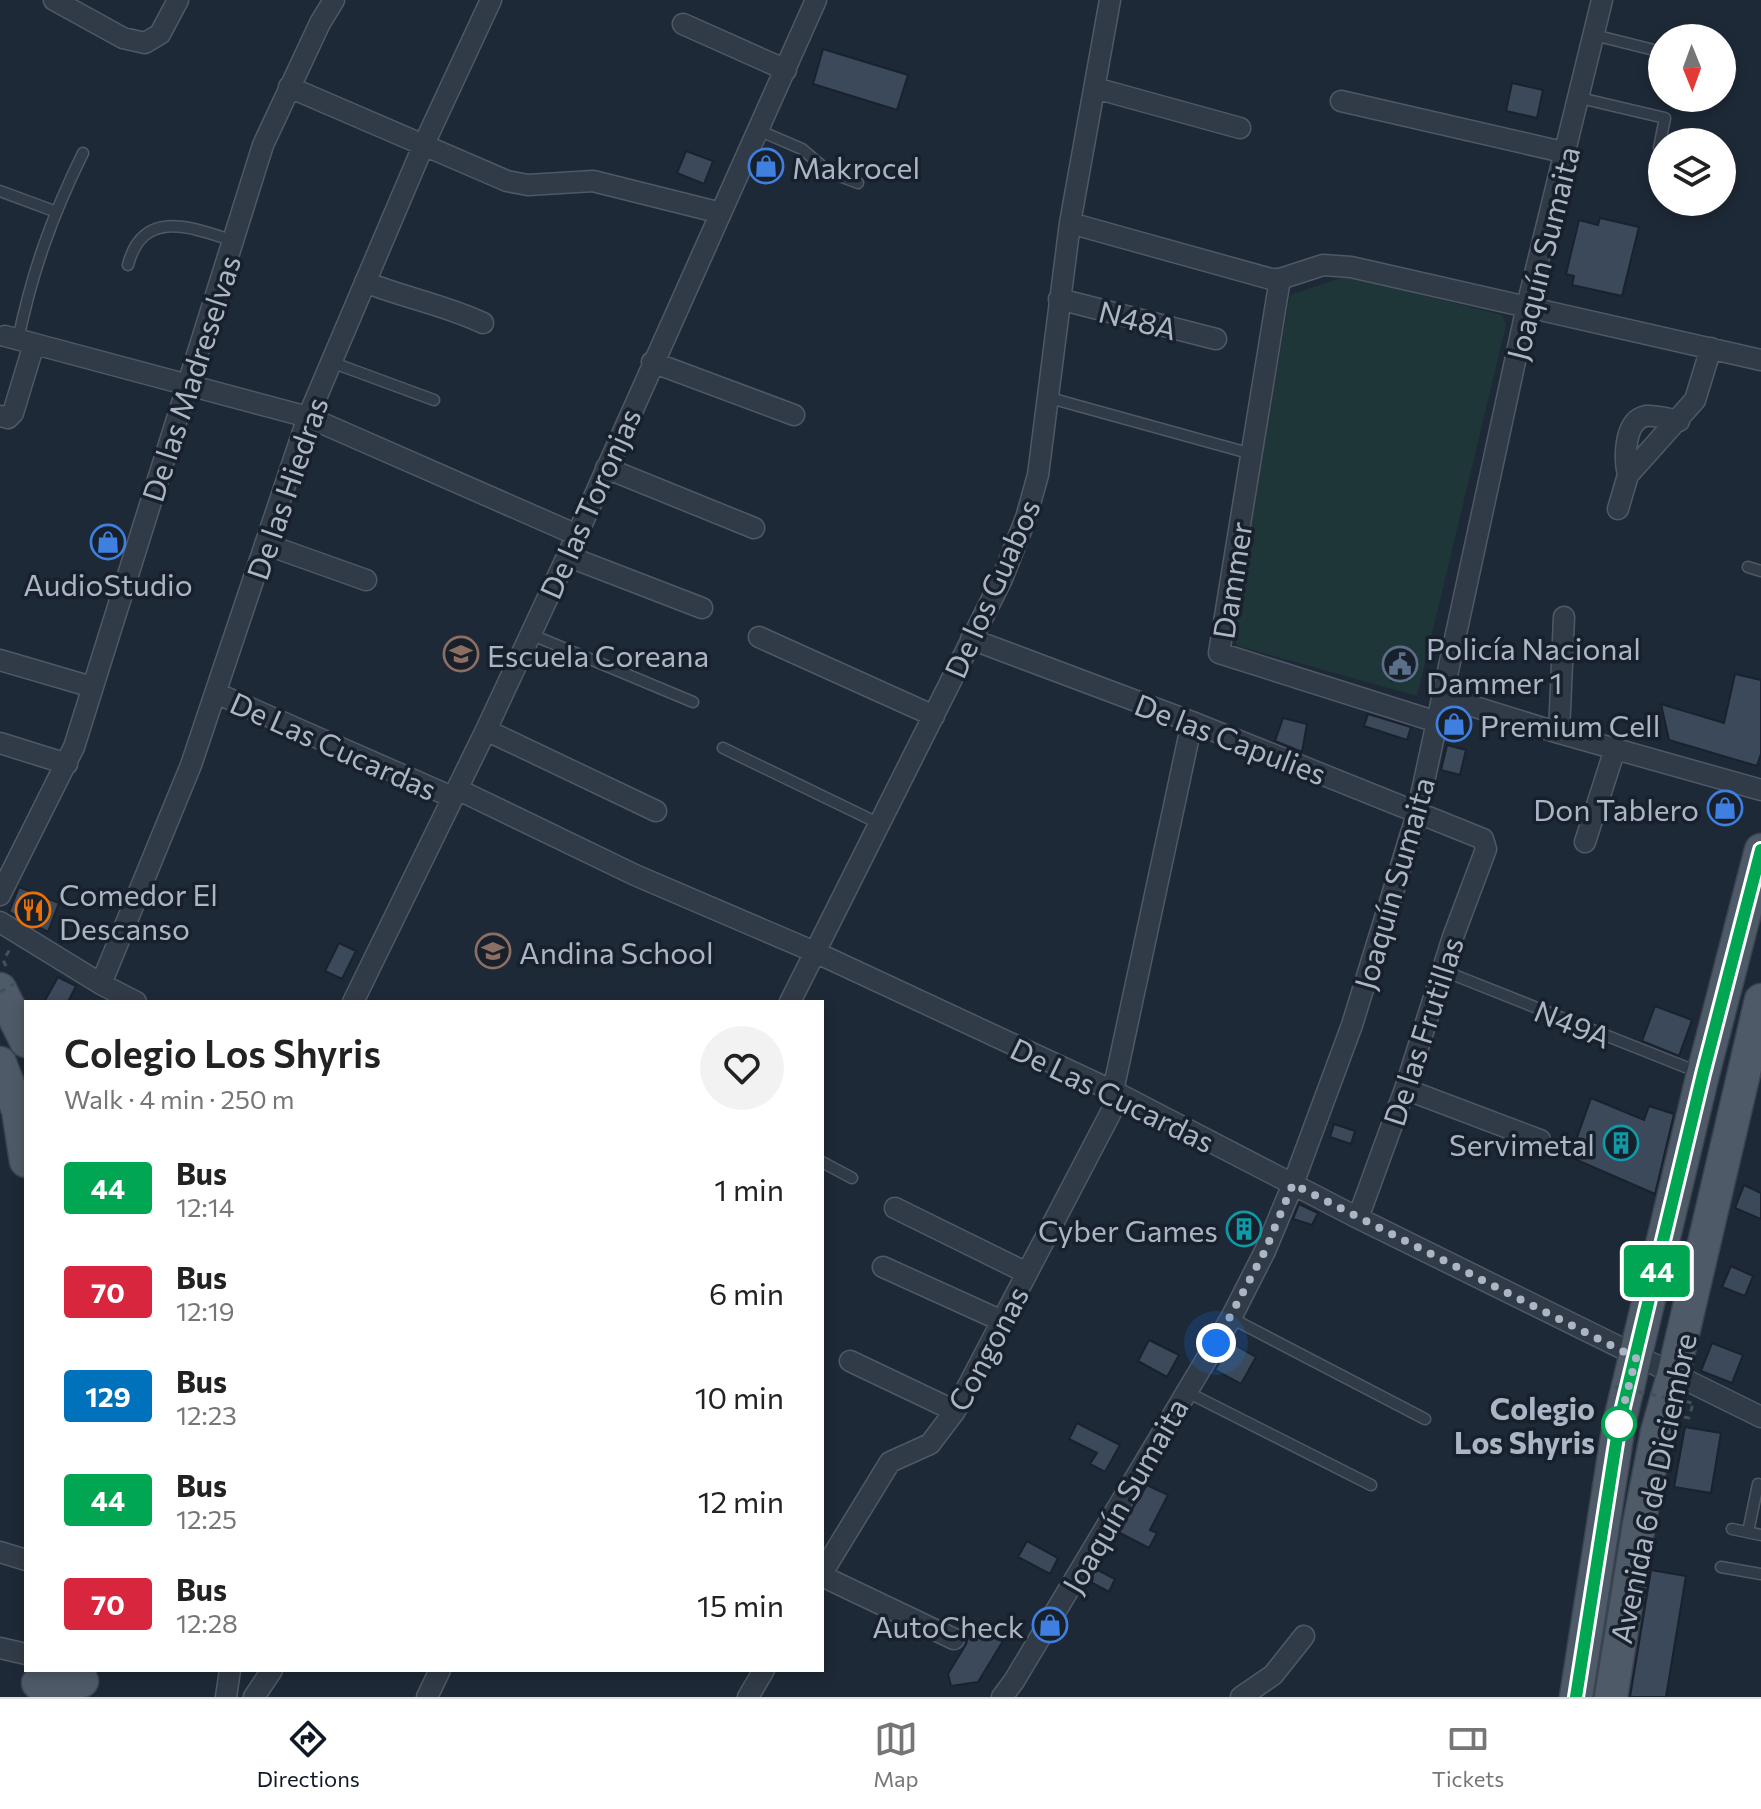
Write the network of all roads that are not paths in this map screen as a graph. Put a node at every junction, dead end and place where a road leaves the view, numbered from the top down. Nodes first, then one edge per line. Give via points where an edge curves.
1 (54, 0) edge
2 (178, 0) edge
3 (334, 0) edge
4 (491, 0) edge
5 (816, 0) edge
6 (1110, 0) edge
7 (1602, 0) edge
8 (683, 24) dead end
9 (1594, 35) junction
10 (1648, 48) edge
11 (786, 70) junction
12 (289, 87) junction
13 (1095, 88) junction
14 (1580, 98) junction
15 (1341, 101) dead end
16 (1240, 128) dead end
17 (1663, 128) edge
18 (758, 130) junction
19 (424, 144) junction
20 (83, 153) dead end
21 (1567, 153) junction
22 (858, 183) dead end
23 (0, 191) edge
24 (54, 211) junction
25 (721, 213) junction
26 (1070, 223) junction
27 (234, 241) junction
28 (128, 265) dead end
29 (1280, 279) junction
30 (365, 282) junction
31 (1059, 299) junction
32 (1527, 306) junction
33 (483, 323) dead end
34 (1216, 339) dead end
35 (19, 340) junction
36 (1711, 348) junction
37 (1761, 360) edge
38 (331, 362) junction
39 (652, 362) junction
40 (187, 383) junction
41 (1050, 398) junction
42 (434, 400) dead end
43 (794, 415) dead end
44 (0, 416) edge
45 (308, 417) junction
46 (1679, 421) junction
47 (1252, 454) junction
48 (606, 468) junction
49 (1628, 475) junction
50 (1618, 509) dead end
51 (754, 528) dead end
52 (577, 535) junction
53 (265, 544) junction
54 (567, 556) junction
55 (1748, 567) dead end
56 (1761, 571) edge
57 (366, 580) dead end
58 (702, 608) dead end
59 (1564, 617) dead end
60 (530, 634) junction
61 (759, 637) dead end
62 (971, 639) junction
63 (0, 660) edge
64 (92, 687) junction
65 (216, 693) junction
66 (1443, 697) junction
67 (693, 702) dead end
68 (934, 716) junction
69 (1192, 722) junction
70 (1437, 722) junction
71 (486, 730) junction
72 (1559, 733) junction
73 (0, 743) edge
74 (723, 748) dead end
75 (1615, 749) junction
76 (67, 764) junction
77 (1761, 790) edge
78 (455, 793) junction
79 (656, 811) dead end
80 (1417, 814) junction
81 (880, 824) junction
82 (1585, 842) dead end
83 (1486, 844) joint
84 (1761, 850) edge
85 (0, 895) edge
86 (0, 922) edge
87 (817, 953) junction
88 (1444, 971) junction
89 (101, 984) junction
90 (5, 988) edge
91 (132, 1000) edge
92 (354, 1000) edge
93 (791, 1000) edge
94 (1761, 1000) edge
95 (24, 1036) edge
96 (0, 1063) edge
97 (1703, 1074) junction
98 (1405, 1089) junction
99 (1116, 1093) junction
100 (1540, 1140) dead end
101 (24, 1148) edge
102 (824, 1163) edge
103 (852, 1178) dead end
104 (1293, 1184) junction
105 (895, 1208) dead end
106 (1358, 1218) junction
107 (883, 1267) dead end
108 (1027, 1273) junction
109 (1231, 1318) junction
110 (1002, 1321) junction
111 (1636, 1358) junction
112 (850, 1361) dead end
113 (1673, 1376) junction
114 (1185, 1391) junction
115 (955, 1411) junction
116 (1761, 1417) edge
117 (1425, 1419) dead end
118 (1758, 1484) dead end
119 (1371, 1485) dead end
120 (1732, 1529) dead end
121 (1748, 1532) junction
122 (1761, 1535) edge
123 (0, 1552) edge
124 (24, 1559) edge
125 (1721, 1567) dead end
126 (824, 1571) edge
127 (1761, 1574) edge
128 (824, 1575) edge
129 (1304, 1636) dead end
130 (954, 1639) dead end
131 (0, 1648) edge
132 (24, 1667) edge
133 (230, 1672) edge
134 (271, 1672) edge
135 (439, 1672) edge
136 (763, 1672) edge
137 (35, 1676) edge
138 (82, 1683) edge
139 (226, 1697) edge
140 (254, 1697) edge
141 (427, 1697) edge
142 (748, 1697) edge
143 (1002, 1697) edge
144 (1241, 1697) edge
145 (1576, 1697) edge
146 (1611, 1697) edge

1 - 2 street via 136,42 160,34
3 - 12 street, De las Madreselvas
4 - 19 street, De las Hiedras
5 - 11 street, De las Toronjas
6 - 13 street, De los Guabos
7 - 9 street, Joaquín Sumaita
8 - 11 street
9 - 10 lane
9 - 14 street, Joaquín Sumaita
11 - 18 street, De las Toronjas
12 - 19 street
12 - 27 street, De las Madreselvas via 263,145
13 - 16 street
13 - 26 street, De los Guabos
14 - 17 lane via 1665,118
14 - 21 street, Joaquín Sumaita
15 - 21 street
18 - 22 lane
18 - 25 street, De las Toronjas
19 - 25 street via 517,184 593,181
19 - 30 street, De las Hiedras
20 - 24 lane
21 - 32 street, Joaquín Sumaita
23 - 24 lane
24 - 35 lane via 30,283
25 - 39 street, De las Toronjas
26 - 29 street
26 - 31 street, De los Guabos
27 - 28 lane via 185,226 159,227 133,246
27 - 40 street, De las Madreselvas
29 - 32 street via 1337,265
29 - 47 street, Dammer
30 - 33 street
30 - 38 street, De las Hiedras
31 - 34 street, N48A
31 - 41 street, De los Guabos
32 - 36 street
32 - 66 street, Joaquín Sumaita
35 - 40 street
35 - 44 street via 13,413
36 - 37 street
36 - 46 street via 1695,400
38 - 42 lane
38 - 45 street, De las Hiedras
39 - 43 street
39 - 48 street, De las Toronjas
40 - 45 street
40 - 64 street, De las Madreselvas
41 - 47 lane
41 - 62 street, De los Guabos via 1026,518
45 - 52 street
45 - 53 street, De las Hiedras
46 - 49 street
46 - 49 street via 1639,418 1628,443
47 - 70 street, Dammer via 1220,656
48 - 51 street
48 - 52 street, De las Toronjas
49 - 50 street
52 - 54 street, De las Toronjas
53 - 57 street
53 - 65 street, De las Hiedras
54 - 58 street
54 - 60 street, De las Toronjas
55 - 56 lane
59 - 72 street
60 - 67 lane
60 - 71 street, De las Toronjas
61 - 68 street
62 - 68 street, De los Guabos
62 - 69 street, De las Capulies
63 - 64 street
64 - 76 street, De las Madreselvas
65 - 78 street, De Las Cucardas
65 - 89 street, De las Hiedras
66 - 70 street, Joaquín Sumaita
66 - 72 street
68 - 81 street, De los Guabos
69 - 80 street, De las Capulies
69 - 99 street, Congonas
70 - 80 street, Joaquín Sumaita
71 - 78 street, De las Toronjas
71 - 79 street
72 - 75 street
73 - 76 street
74 - 81 lane
75 - 77 street
75 - 82 street
76 - 85 street, De las Madreselvas
78 - 87 street, De Las Cucardas
78 - 92 street, De las Toronjas
80 - 83 street, De las Capulies
80 - 104 street, Joaquín Sumaita via 1352,1025
81 - 87 street, De los Guabos
83 - 88 street, De las Frutillas
84 - 97 main road, Avenida 6 de Diciembre
86 - 89 street
87 - 93 street, De los Guabos
87 - 99 street, De Las Cucardas
88 - 97 lane, N49A
88 - 98 street, De las Frutillas
89 - 91 street
90 - 95 main road
94 - 113 main road, Avenida 6 de Diciembre
96 - 101 main road via 18,1110
97 - 111 main road, Avenida 6 de Diciembre
98 - 100 street
98 - 106 street, De las Frutillas
99 - 104 street, De Las Cucardas
99 - 108 street, Congonas
102 - 103 lane
104 - 106 street, De Las Cucardas
104 - 109 street, Joaquín Sumaita
105 - 108 street
106 - 111 street, De Las Cucardas
107 - 110 street
108 - 110 street, Congonas
109 - 114 street, Joaquín Sumaita
109 - 117 lane
110 - 115 street, Congonas
111 - 113 street, De Las Cucardas
111 - 145 main road, Avenida 6 de Diciembre via 1619,1424
112 - 115 street
113 - 116 street, De Las Cucardas
113 - 146 main road, Avenida 6 de Diciembre via 1639,1524
114 - 119 lane
114 - 143 street, Joaquín Sumaita
115 - 126 street, Congonas via 934,1441 887,1465
118 - 121 lane
120 - 121 lane
121 - 122 lane
123 - 124 street
125 - 127 lane
128 - 130 street
129 - 144 street via 1273,1675
131 - 132 street
133 - 139 street
134 - 140 street
135 - 141 street
136 - 142 street
137 - 138 main road

